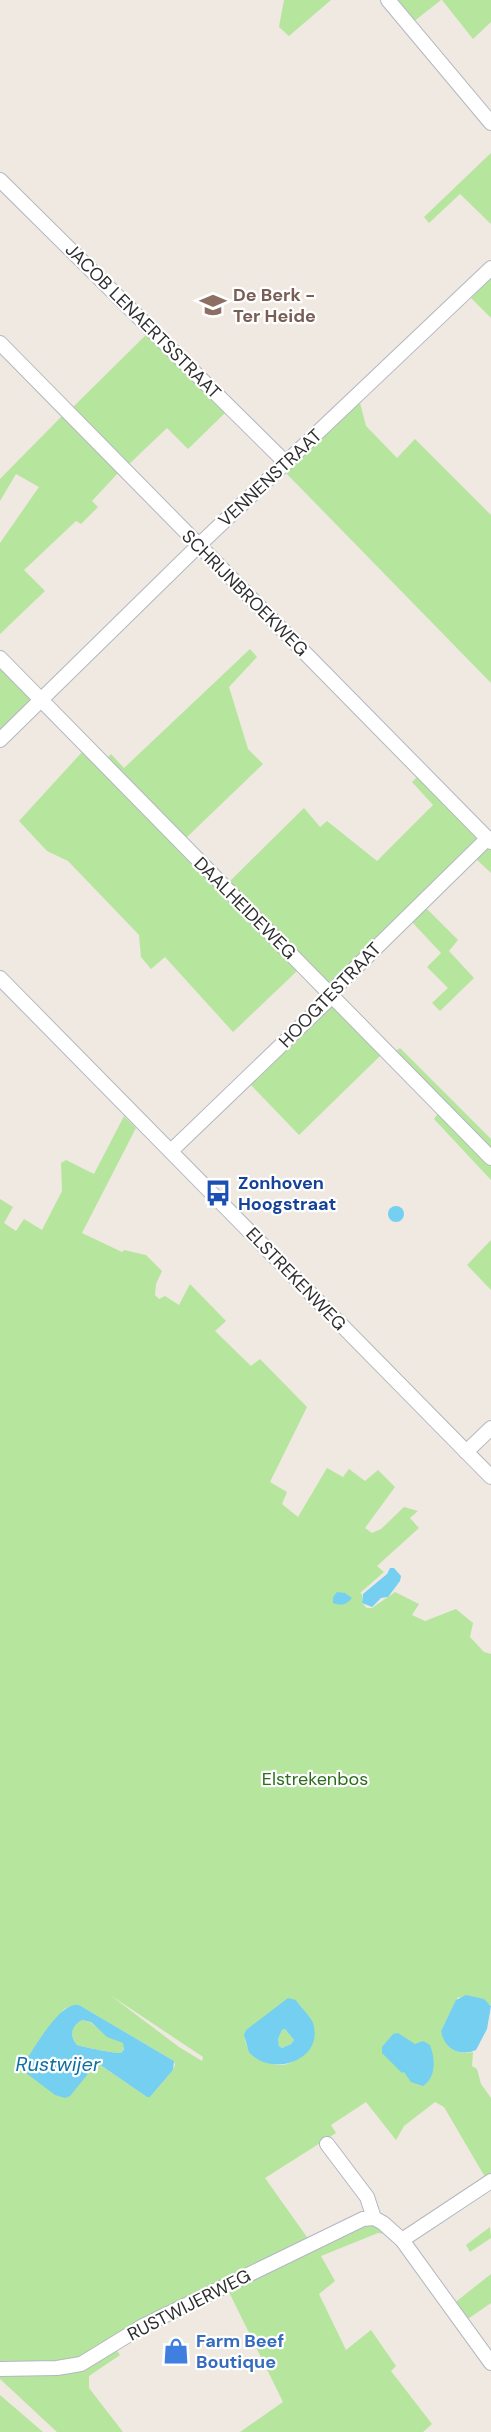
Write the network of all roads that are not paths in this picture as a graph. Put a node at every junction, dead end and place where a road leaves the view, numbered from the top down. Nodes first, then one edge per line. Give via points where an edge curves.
1 (388, 0) edge
2 (491, 123) edge
3 (0, 180) edge
4 (491, 268) edge
5 (0, 343) edge
6 (286, 463) junction
7 (199, 545) junction
8 (0, 658) edge
9 (41, 700) junction
10 (0, 740) edge
11 (489, 840) edge
12 (0, 978) edge
13 (330, 994) junction
14 (171, 1151) junction
15 (491, 1158) edge
16 (491, 1428) edge
17 (466, 1452) junction
18 (491, 1477) edge
19 (327, 2144) dead end
20 (491, 2181) edge
21 (374, 2218) junction
22 (402, 2240) junction
23 (491, 2363) edge
24 (0, 2369) edge

1 - 2 street
3 - 6 street, JACOB LENAERTSSTRAAT
4 - 6 street, VENNENSTRAAT
5 - 7 street, SCHRIJNBROEKWEG
6 - 7 street, VENNENSTRAAT
7 - 9 street, VENNENSTRAAT
7 - 11 street, SCHRIJNBROEKWEG
8 - 9 street, DAALHEIDEWEG
9 - 10 street, VENNENSTRAAT
9 - 13 street, DAALHEIDEWEG
11 - 13 street, HOOGTESTRAAT
12 - 14 street, ELSTREKENWEG
13 - 14 street, HOOGTESTRAAT
13 - 15 street, DAALHEIDEWEG
14 - 17 street, ELSTREKENWEG
16 - 17 street
17 - 18 street, ELSTREKENWEG
19 - 21 street via 367,2197
20 - 22 street
21 - 22 street
21 - 24 street, RUSTWIJERWEG via 363,2219 143,2326 81,2364
22 - 23 street

